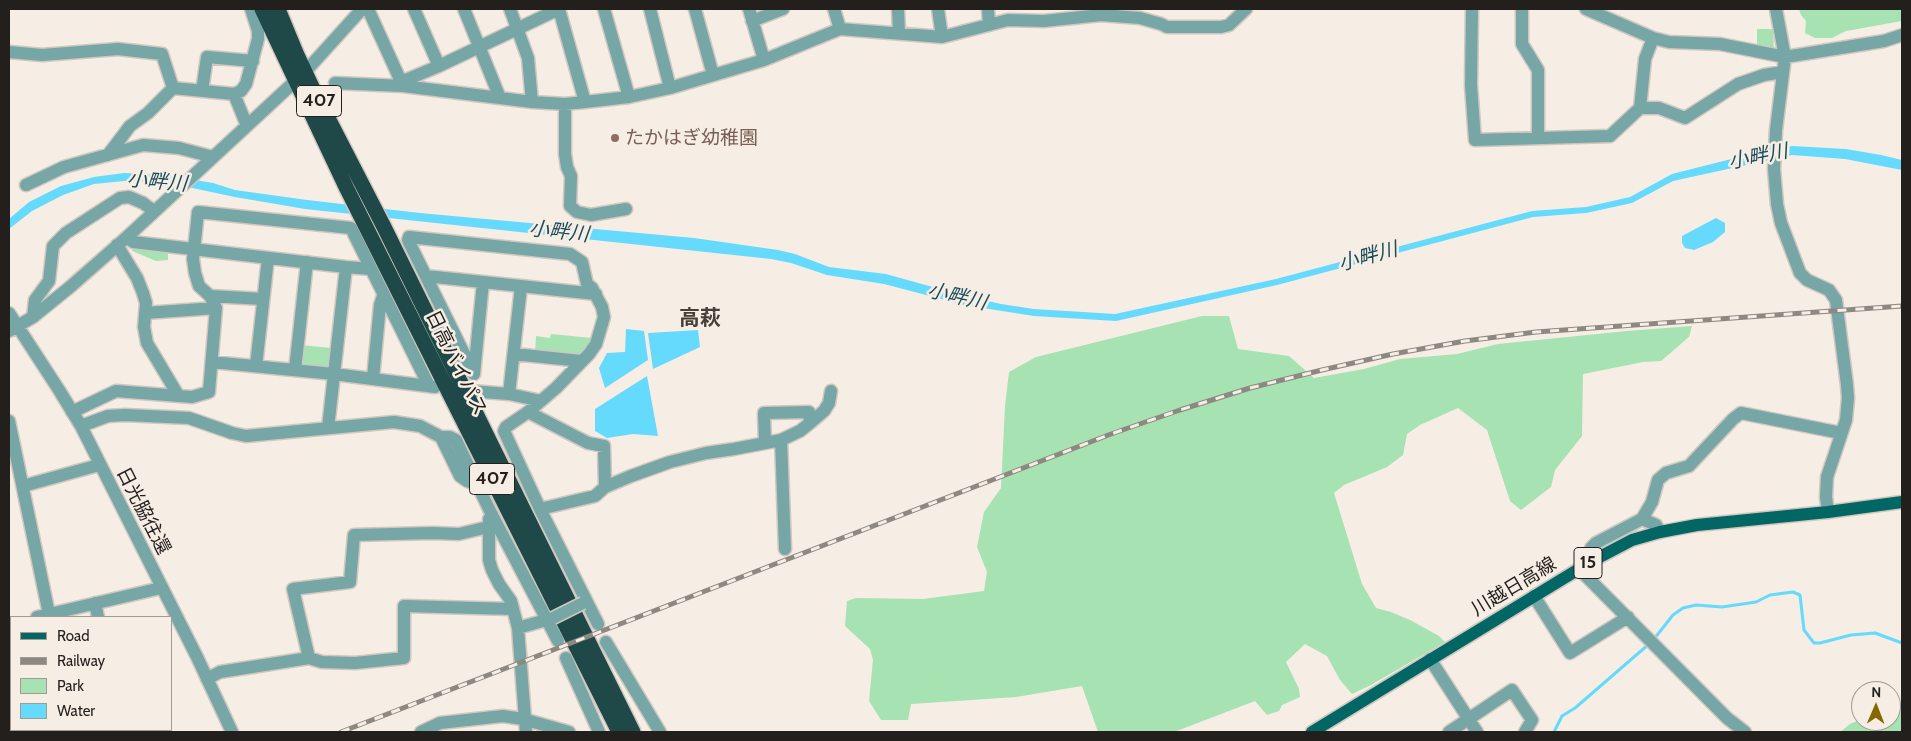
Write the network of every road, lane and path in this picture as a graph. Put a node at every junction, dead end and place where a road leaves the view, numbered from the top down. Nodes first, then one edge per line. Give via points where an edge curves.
1 (251, 9) edge
2 (262, 9) edge
3 (278, 9) edge
4 (414, 9) edge
5 (464, 9) edge
6 (510, 9) edge
7 (559, 9) edge
8 (604, 9) edge
9 (650, 9) edge
10 (695, 9) edge
11 (783, 9) edge
12 (834, 9) edge
13 (898, 9) edge
14 (938, 9) edge
15 (988, 9) edge
16 (1246, 9) edge
17 (1472, 9) edge
18 (1522, 9) edge
19 (1586, 9) edge
20 (1776, 9) edge
21 (359, 10) edge
22 (1120, 12) edge
23 (750, 15) edge
24 (1618, 15) edge
25 (989, 25) junction
26 (518, 28) junction
27 (840, 29) junction
28 (899, 32) junction
29 (1902, 35) edge
30 (942, 37) junction
31 (1653, 38) junction
32 (480, 47) junction
33 (9, 52) edge
34 (1785, 57) junction
35 (764, 60) junction
36 (253, 61) junction
37 (439, 66) junction
38 (1783, 72) junction
39 (713, 75) junction
40 (300, 76) junction
41 (335, 83) dead end
42 (402, 84) junction
43 (173, 88) junction
44 (670, 88) junction
45 (202, 91) junction
46 (234, 94) junction
47 (629, 97) junction
48 (500, 98) junction
49 (532, 102) junction
50 (585, 102) junction
51 (565, 104) junction
52 (1640, 108) junction
53 (247, 126) junction
54 (1538, 138) junction
55 (108, 155) junction
56 (213, 157) junction
57 (26, 185) dead end
58 (626, 209) dead end
59 (154, 211) junction
60 (122, 241) junction
61 (194, 249) junction
62 (268, 258) junction
63 (307, 262) junction
64 (346, 267) junction
65 (371, 269) junction
66 (426, 276) junction
67 (483, 282) junction
68 (522, 287) junction
69 (596, 294) junction
70 (210, 296) junction
71 (383, 296) junction
72 (263, 299) junction
73 (216, 308) junction
74 (9, 313) edge
75 (145, 314) junction
76 (32, 317) junction
77 (14, 328) edge
78 (514, 354) junction
79 (212, 362) junction
80 (581, 362) junction
81 (256, 366) junction
82 (295, 370) junction
83 (334, 374) junction
84 (373, 378) junction
85 (429, 386) junction
86 (446, 388) junction
87 (465, 391) junction
88 (831, 391) dead end
89 (509, 394) junction
90 (178, 395) junction
91 (192, 397) junction
92 (541, 401) junction
93 (72, 412) junction
94 (528, 412) junction
95 (188, 418) junction
96 (9, 421) edge
97 (810, 423) junction
98 (81, 426) junction
99 (328, 428) junction
100 (1841, 433) junction
101 (781, 440) junction
102 (765, 443) junction
103 (99, 465) junction
104 (23, 486) junction
105 (605, 487) junction
106 (1902, 502) edge
107 (540, 509) junction
108 (490, 511) junction
109 (1828, 512) junction
110 (1642, 519) junction
111 (488, 527) junction
112 (1660, 532) junction
113 (785, 549) dead end
114 (1592, 561) junction
115 (1579, 569) junction
116 (161, 588) junction
117 (1534, 596) junction
118 (585, 602) junction
119 (95, 603) junction
120 (513, 609) junction
121 (43, 616) edge
122 (98, 616) edge
123 (1628, 617) junction
124 (551, 619) junction
125 (598, 624) dead end
126 (518, 628) junction
127 (558, 641) dead end
128 (606, 642) dead end
129 (308, 658) junction
130 (566, 658) dead end
131 (582, 658) junction
132 (1430, 659) junction
133 (598, 661) junction
134 (207, 679) junction
135 (524, 718) junction
136 (1468, 719) junction
137 (441, 727) edge
138 (232, 732) edge
139 (421, 732) edge
140 (526, 732) edge
141 (568, 732) edge
142 (599, 732) edge
143 (610, 732) edge
144 (619, 732) edge
145 (633, 732) edge
146 (644, 732) edge
147 (660, 732) edge
148 (1312, 732) edge
149 (1450, 732) edge
150 (1476, 732) edge
151 (1525, 732) edge
152 (1745, 732) edge

1 - 36 street via 258,30
2 - 40 highway, 日高バイパス / 407
3 - 40 highway, 日高バイパス / 407 via 297,56
4 - 37 street
5 - 32 street
6 - 26 street
7 - 26 street
7 - 50 street
8 - 47 street
9 - 44 street
10 - 39 street
11 - 23 street
12 - 27 street
13 - 28 street
14 - 30 street
15 - 25 street
16 - 22 street via 1229,25 1221,27 1166,27
17 - 54 street via 1471,85 1475,140
18 - 54 street via 1522,44 1538,70
19 - 24 street
20 - 34 street
21 - 40 street
21 - 42 street
22 - 25 street via 1044,21 1008,20
23 - 35 street
24 - 31 street
25 - 30 street
26 - 32 street
26 - 49 street via 528,58
27 - 28 street
27 - 35 street
28 - 30 street
29 - 34 street via 1884,41
31 - 34 street via 1668,42 1720,44
31 - 52 street via 1645,59
32 - 37 street
32 - 48 street
33 - 43 street via 42,55 118,49 162,54
34 - 38 street
35 - 39 street
36 - 45 street via 207,57
36 - 46 street via 246,84
37 - 42 street
38 - 52 street via 1738,84 1685,118 1658,108
38 - 100 street via 1774,188 1781,223 1800,273 1833,294 1836,300 1848,398
39 - 44 street
40 - 53 street
40 - 86 highway, 日高バイパス / 407 via 347,189
40 - 87 highway, 日高バイパス / 407 via 384,227
41 - 42 street
42 - 48 street
43 - 45 street
43 - 55 street via 130,126
44 - 47 street
45 - 46 street
46 - 53 street
47 - 50 street
48 - 49 street
49 - 51 street
50 - 51 street
51 - 58 street via 570,206 577,212 591,215
52 - 54 street via 1610,136
53 - 56 street
55 - 56 street via 143,145 179,148
55 - 57 street via 64,167
56 - 59 street
59 - 60 street
59 - 76 street via 129,197 120,198 66,233 53,246 48,281 35,300
60 - 61 street
60 - 75 street via 146,303
60 - 76 street
61 - 62 street
61 - 65 street via 198,212 351,228
61 - 70 street via 199,286
62 - 63 street
62 - 72 street
63 - 64 street
63 - 82 street
64 - 65 street
64 - 83 street
65 - 71 street
66 - 67 street
66 - 67 street via 474,374
66 - 69 street via 409,237 570,254 582,262 587,284
67 - 68 street
68 - 69 street
68 - 78 street
69 - 80 street via 604,317 596,344
70 - 72 street
70 - 73 street
71 - 84 street
71 - 85 street
72 - 81 street
73 - 75 street
73 - 79 street
74 - 77 street, 日光脇往還
75 - 90 street via 147,343
76 - 77 street
77 - 93 street, 日光脇往還
78 - 80 street
78 - 89 street
79 - 81 street
79 - 91 street via 209,392
80 - 92 street
81 - 82 street
82 - 83 street
83 - 84 street
83 - 99 street
84 - 85 street
85 - 86 street
86 - 87 street
86 - 131 highway, 日高バイパス / 407
87 - 89 street
87 - 133 highway, 日高バイパス / 407
88 - 97 street via 824,411
89 - 92 street
90 - 91 street
90 - 93 street via 116,391
91 - 95 street
92 - 94 street
93 - 98 street, 日光脇往還
94 - 105 street via 588,443 604,446
94 - 107 street via 504,431
95 - 98 street via 108,416
95 - 99 street via 246,436
96 - 104 street
97 - 101 street
97 - 102 street via 809,412 764,413
98 - 103 street, 日光脇往還
99 - 108 street via 394,422 420,426 441,437 456,440
100 - 109 street via 1827,477
100 - 110 street via 1741,413 1689,466 1666,473 1658,480 1652,502
101 - 102 street
101 - 113 street
102 - 105 street via 670,462
103 - 104 street
103 - 116 street, 日光脇往還
104 - 121 street
105 - 107 street via 595,496
106 - 109 main road, 川越日高線 / 15
107 - 118 street
108 - 111 street
108 - 124 street
109 - 112 main road, 川越日高線 / 15 via 1697,525
110 - 112 street via 1656,526
110 - 114 street via 1596,543 1591,548
111 - 120 street via 492,570
111 - 129 street via 459,534 354,535 350,582 294,589
112 - 114 main road, 川越日高線 / 15 via 1632,540
114 - 115 main road, 川越日高線 / 15
115 - 117 main road, 川越日高線 / 15
115 - 123 street
116 - 119 street
116 - 134 street, 日光脇往還
117 - 123 street via 1570,653
117 - 132 main road, 川越日高線 / 15
118 - 124 street, bridge
118 - 125 street
119 - 121 street
119 - 122 street
120 - 126 street
120 - 129 street via 404,606 404,658 355,663
123 - 152 street via 1727,718
124 - 126 street
124 - 127 street
126 - 135 street
128 - 147 street
129 - 134 street via 220,672
130 - 142 street
131 - 143 highway, 407
131 - 144 highway, 日高バイパス / 407
132 - 136 street
132 - 148 main road, 川越日高線 / 15
133 - 145 highway, 日高バイパス / 407
133 - 146 highway, 407
134 - 138 street, 日光脇往還
135 - 137 street via 504,716
135 - 140 street
135 - 141 street
136 - 149 street
136 - 150 street
136 - 151 street via 1512,690 1532,720
137 - 139 street

